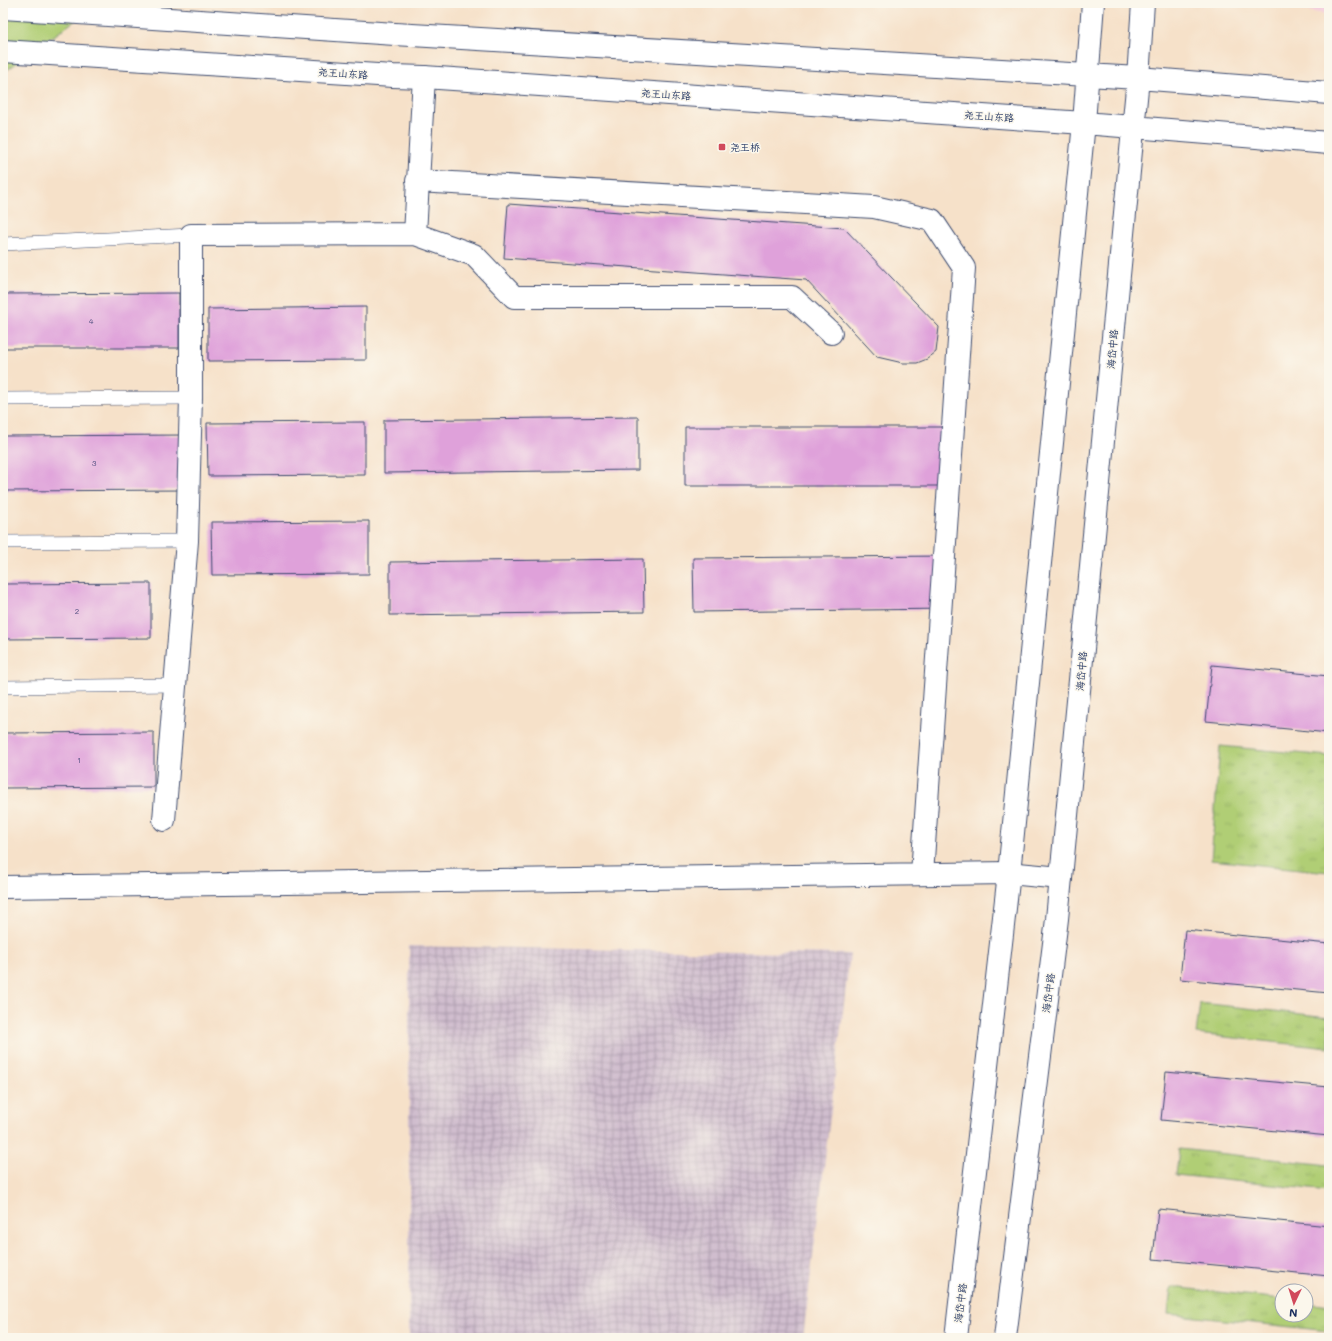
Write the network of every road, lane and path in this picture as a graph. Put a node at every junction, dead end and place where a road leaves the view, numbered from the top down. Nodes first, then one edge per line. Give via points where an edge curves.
1 (1093, 3) edge
2 (1143, 3) edge
3 (3, 8) edge
4 (3, 51) edge
5 (1088, 75) junction
6 (424, 77) junction
7 (1138, 78) junction
8 (1329, 93) edge
9 (1084, 123) junction
10 (1132, 128) junction
11 (1329, 143) edge
12 (417, 181) junction
13 (415, 234) junction
14 (191, 235) junction
15 (3, 244) edge
16 (831, 333) dead end
17 (191, 398) junction
18 (3, 399) edge
19 (187, 541) junction
20 (3, 542) edge
21 (175, 685) junction
22 (3, 687) edge
23 (164, 820) dead end
24 (1009, 873) junction
25 (922, 874) junction
26 (1061, 878) junction
27 (3, 886) edge
28 (956, 1338) edge
29 (1005, 1338) edge

1 - 5 main road, 海岱中路
2 - 7 main road, 海岱中路
3 - 5 main road
4 - 6 main road, 尧王山东路
5 - 7 main road
5 - 9 main road, 海岱中路
6 - 9 main road, 尧王山东路
6 - 12 main road
7 - 8 main road
7 - 10 main road, 海岱中路
9 - 10 main road, 尧王山东路
9 - 24 main road, 海岱中路
10 - 11 main road, 尧王山东路
10 - 26 main road, 海岱中路
12 - 13 main road
12 - 25 main road via 874,207 932,220 964,268
13 - 14 main road
13 - 16 main road via 474,254 514,297 792,297
14 - 15 lane
14 - 17 main road
17 - 18 lane
17 - 19 main road
19 - 20 lane
19 - 21 main road
21 - 22 lane
21 - 23 main road
24 - 25 main road
24 - 26 main road
24 - 28 main road, 海岱中路
25 - 27 main road
26 - 29 main road, 海岱中路

